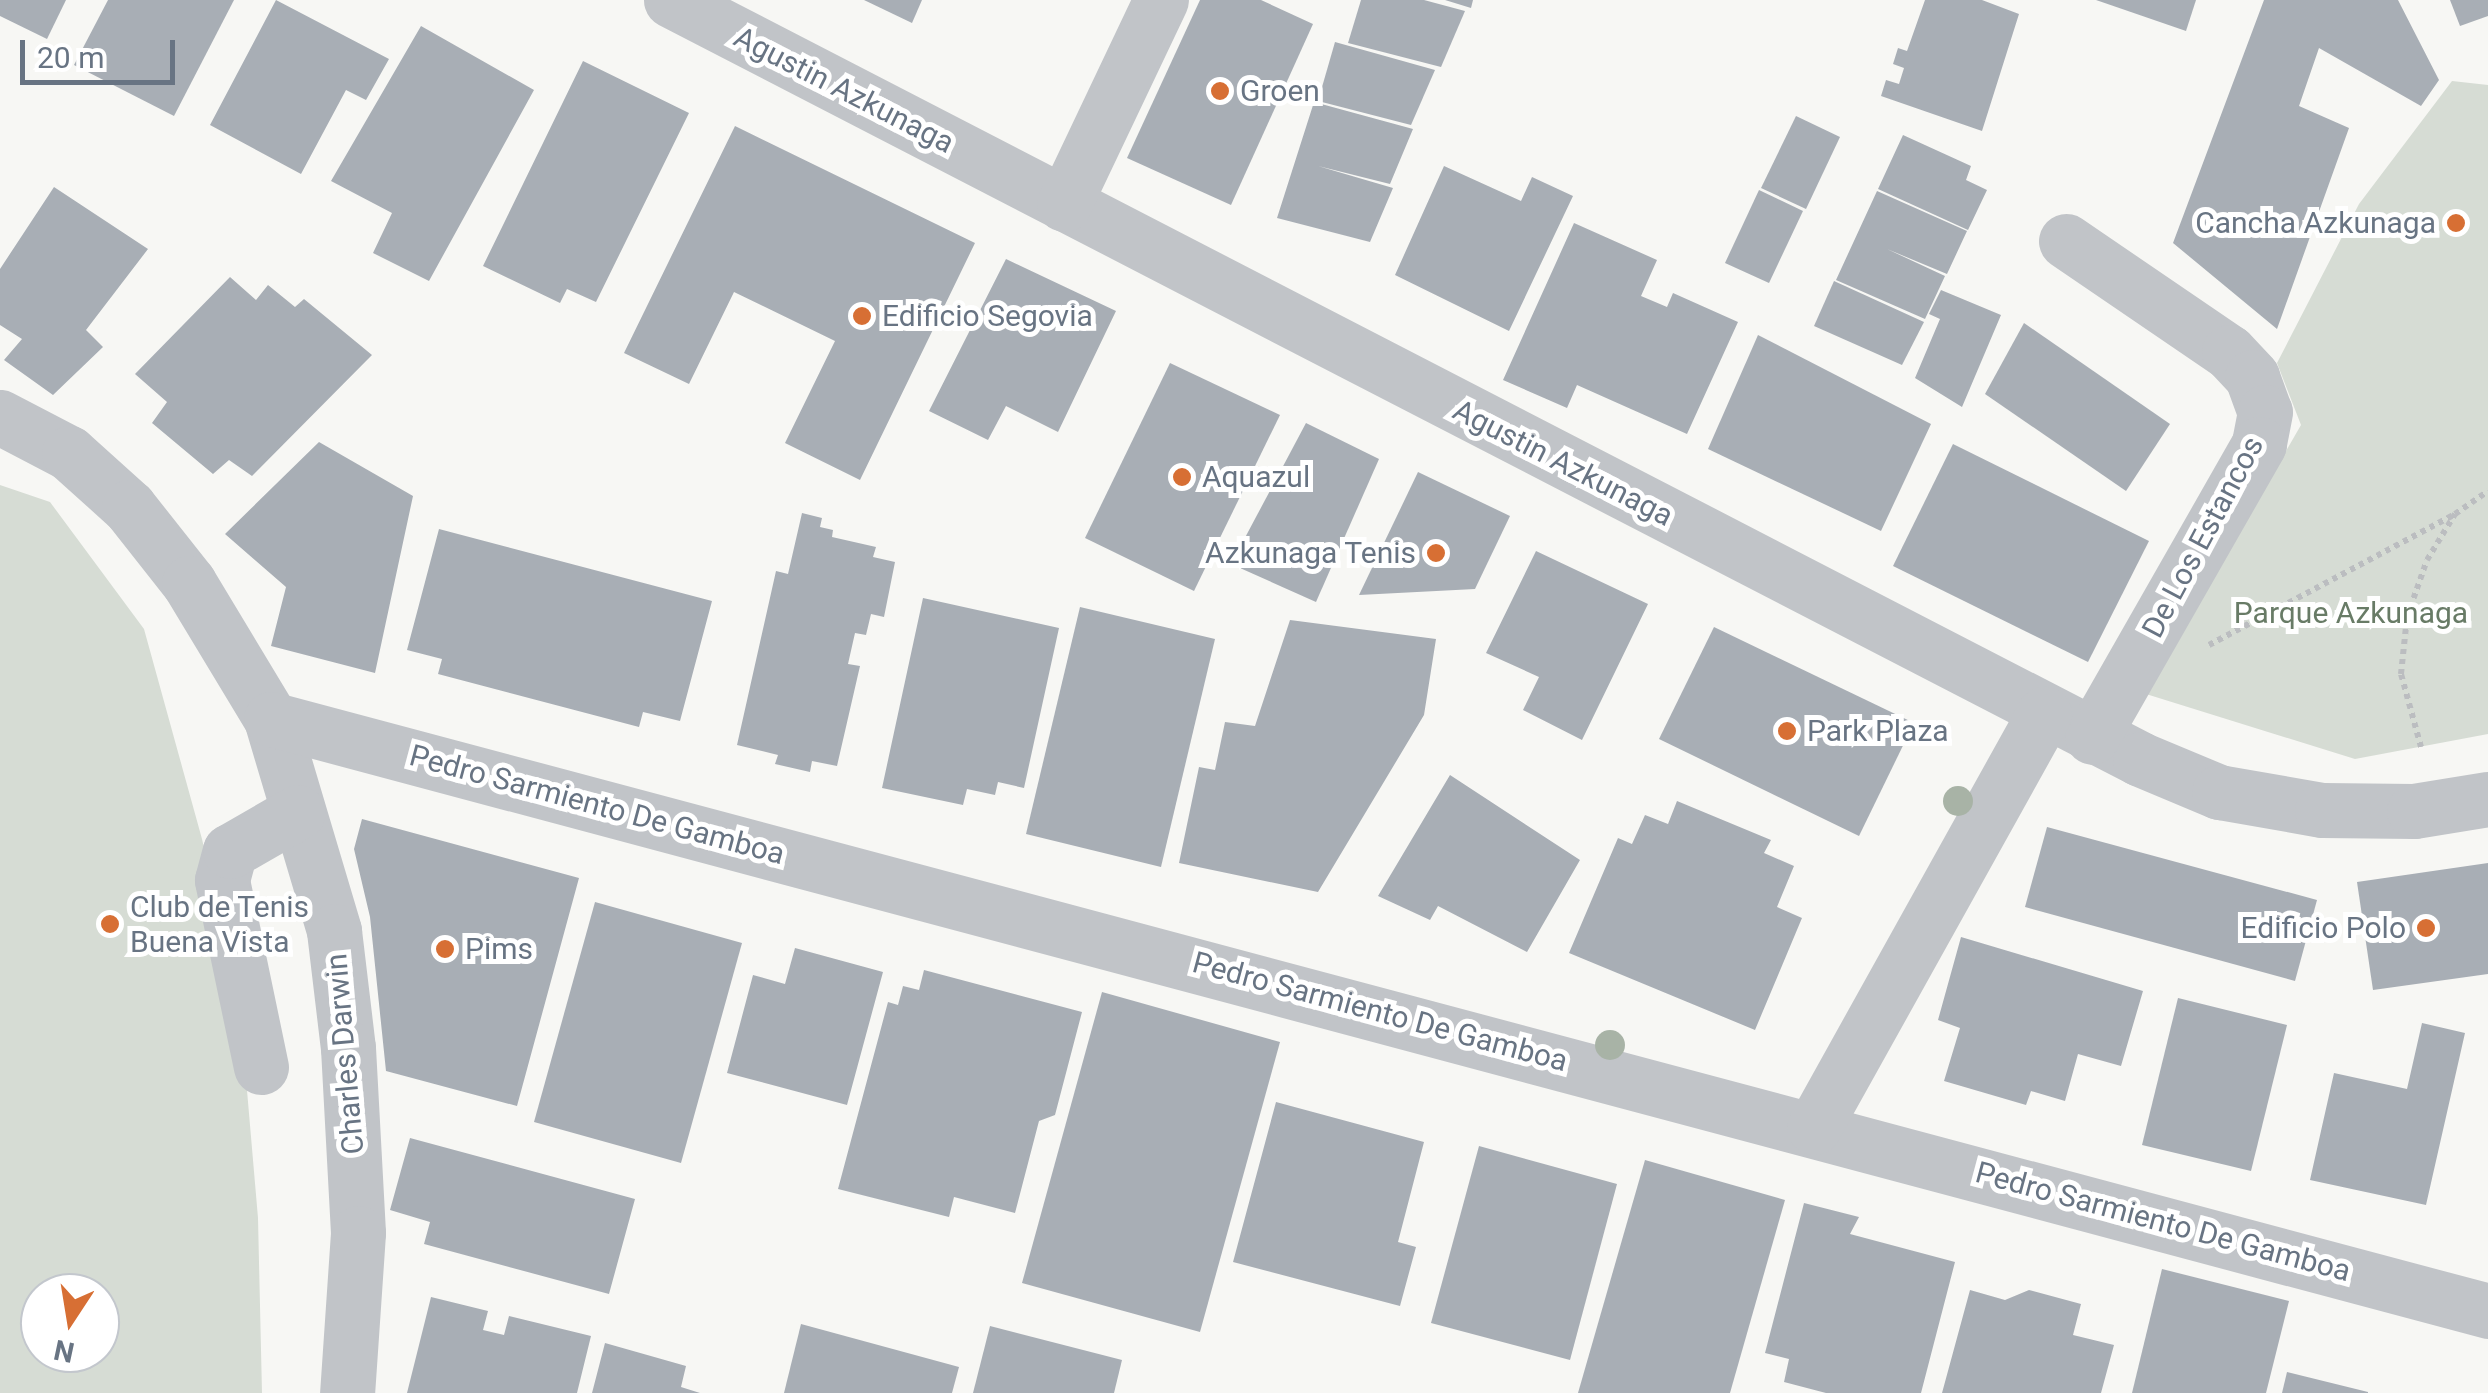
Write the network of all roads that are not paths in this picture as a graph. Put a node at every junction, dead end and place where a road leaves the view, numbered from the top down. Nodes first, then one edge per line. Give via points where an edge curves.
1 (671, 0) edge
2 (1162, 0) edge
3 (1064, 204) junction
4 (2066, 241) dead end
5 (0, 416) edge
6 (2044, 714) junction
7 (271, 719) junction
8 (2092, 737) junction
9 (2488, 799) edge
10 (298, 812) junction
11 (261, 1067) dead end
12 (1814, 1127) junction
13 (2488, 1311) edge
14 (347, 1393) edge

1 - 3 street, Agustin Azkunaga
2 - 3 street
3 - 6 street, Agustin Azkunaga
4 - 8 street, De Los Estancos via 2228,352 2252,377 2266,412 2258,444
5 - 7 street, Charles Darwin via 69,454 130,507 190,583
6 - 8 street, Agustin Azkunaga
6 - 12 street
7 - 10 street, Charles Darwin
7 - 12 street, Pedro Sarmiento De Gamboa
8 - 9 street, Agustin Azkunaga via 2219,792 2322,810 2414,811
10 - 11 street via 230,851 222,880
10 - 14 street, Charles Darwin via 334,931 348,1048 358,1234
12 - 13 street, Pedro Sarmiento De Gamboa

